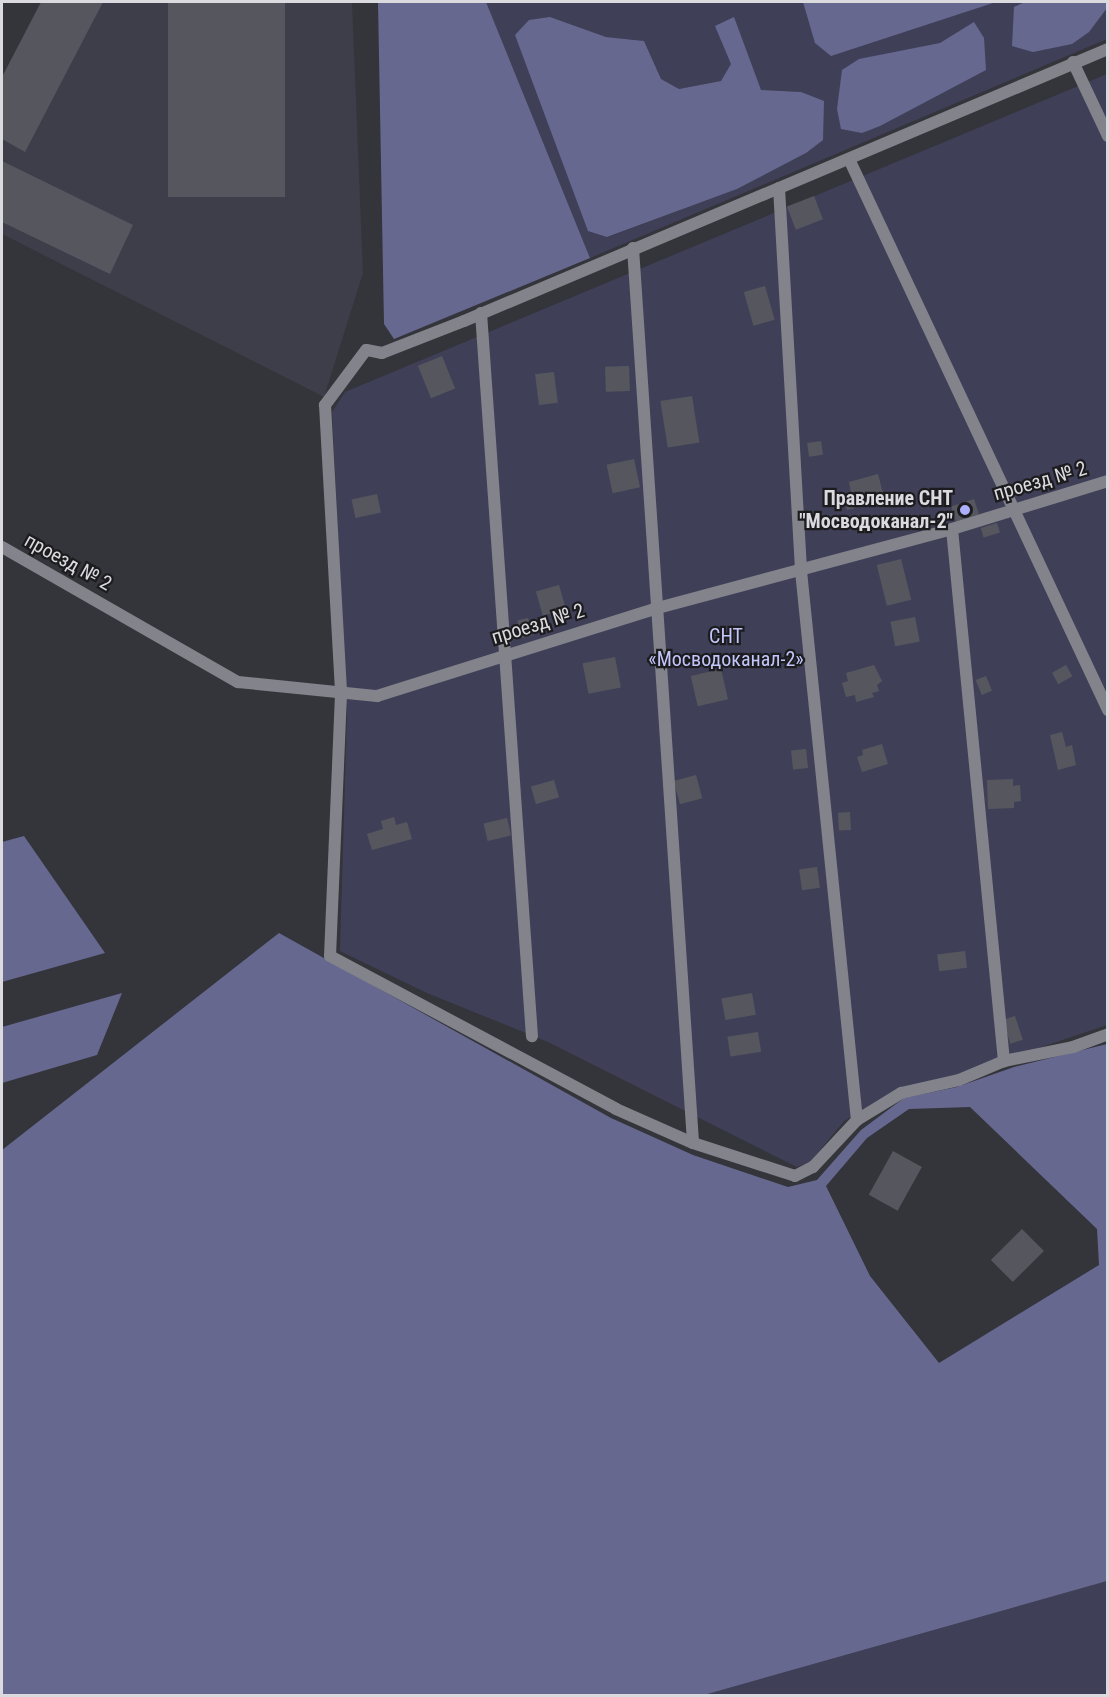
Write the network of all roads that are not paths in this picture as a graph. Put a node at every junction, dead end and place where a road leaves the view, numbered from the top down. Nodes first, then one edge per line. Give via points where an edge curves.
1 (1107, 49) edge
2 (1073, 62) junction
3 (1107, 136) edge
4 (849, 159) junction
5 (778, 188) junction
6 (633, 248) junction
7 (481, 314) junction
8 (1107, 481) edge
9 (1012, 508) junction
10 (952, 529) junction
11 (2, 547) edge
12 (801, 571) junction
13 (654, 609) junction
14 (502, 655) junction
15 (341, 694) junction
16 (1107, 710) edge
17 (1107, 1034) edge
18 (532, 1036) dead end
19 (1004, 1061) junction
20 (857, 1120) junction
21 (693, 1143) junction

1 - 2 street
2 - 3 street
2 - 4 street
4 - 5 street
4 - 9 street
5 - 6 street
5 - 12 street
6 - 7 street
6 - 13 street
7 - 14 street
7 - 15 street via 382,353 366,350 325,405
8 - 9 street, проезд № 2
9 - 10 street, проезд № 2
9 - 16 street
10 - 12 street, проезд № 2
10 - 19 street
11 - 15 street, проезд № 2 via 238,682
12 - 13 street, проезд № 2
12 - 20 street
13 - 14 street, проезд № 2
13 - 21 street
14 - 15 street, проезд № 2 via 377,696
14 - 18 street
15 - 21 street via 330,956 616,1109
17 - 19 street via 1073,1047
19 - 20 street via 959,1080 901,1093
20 - 21 street via 813,1167 795,1176

